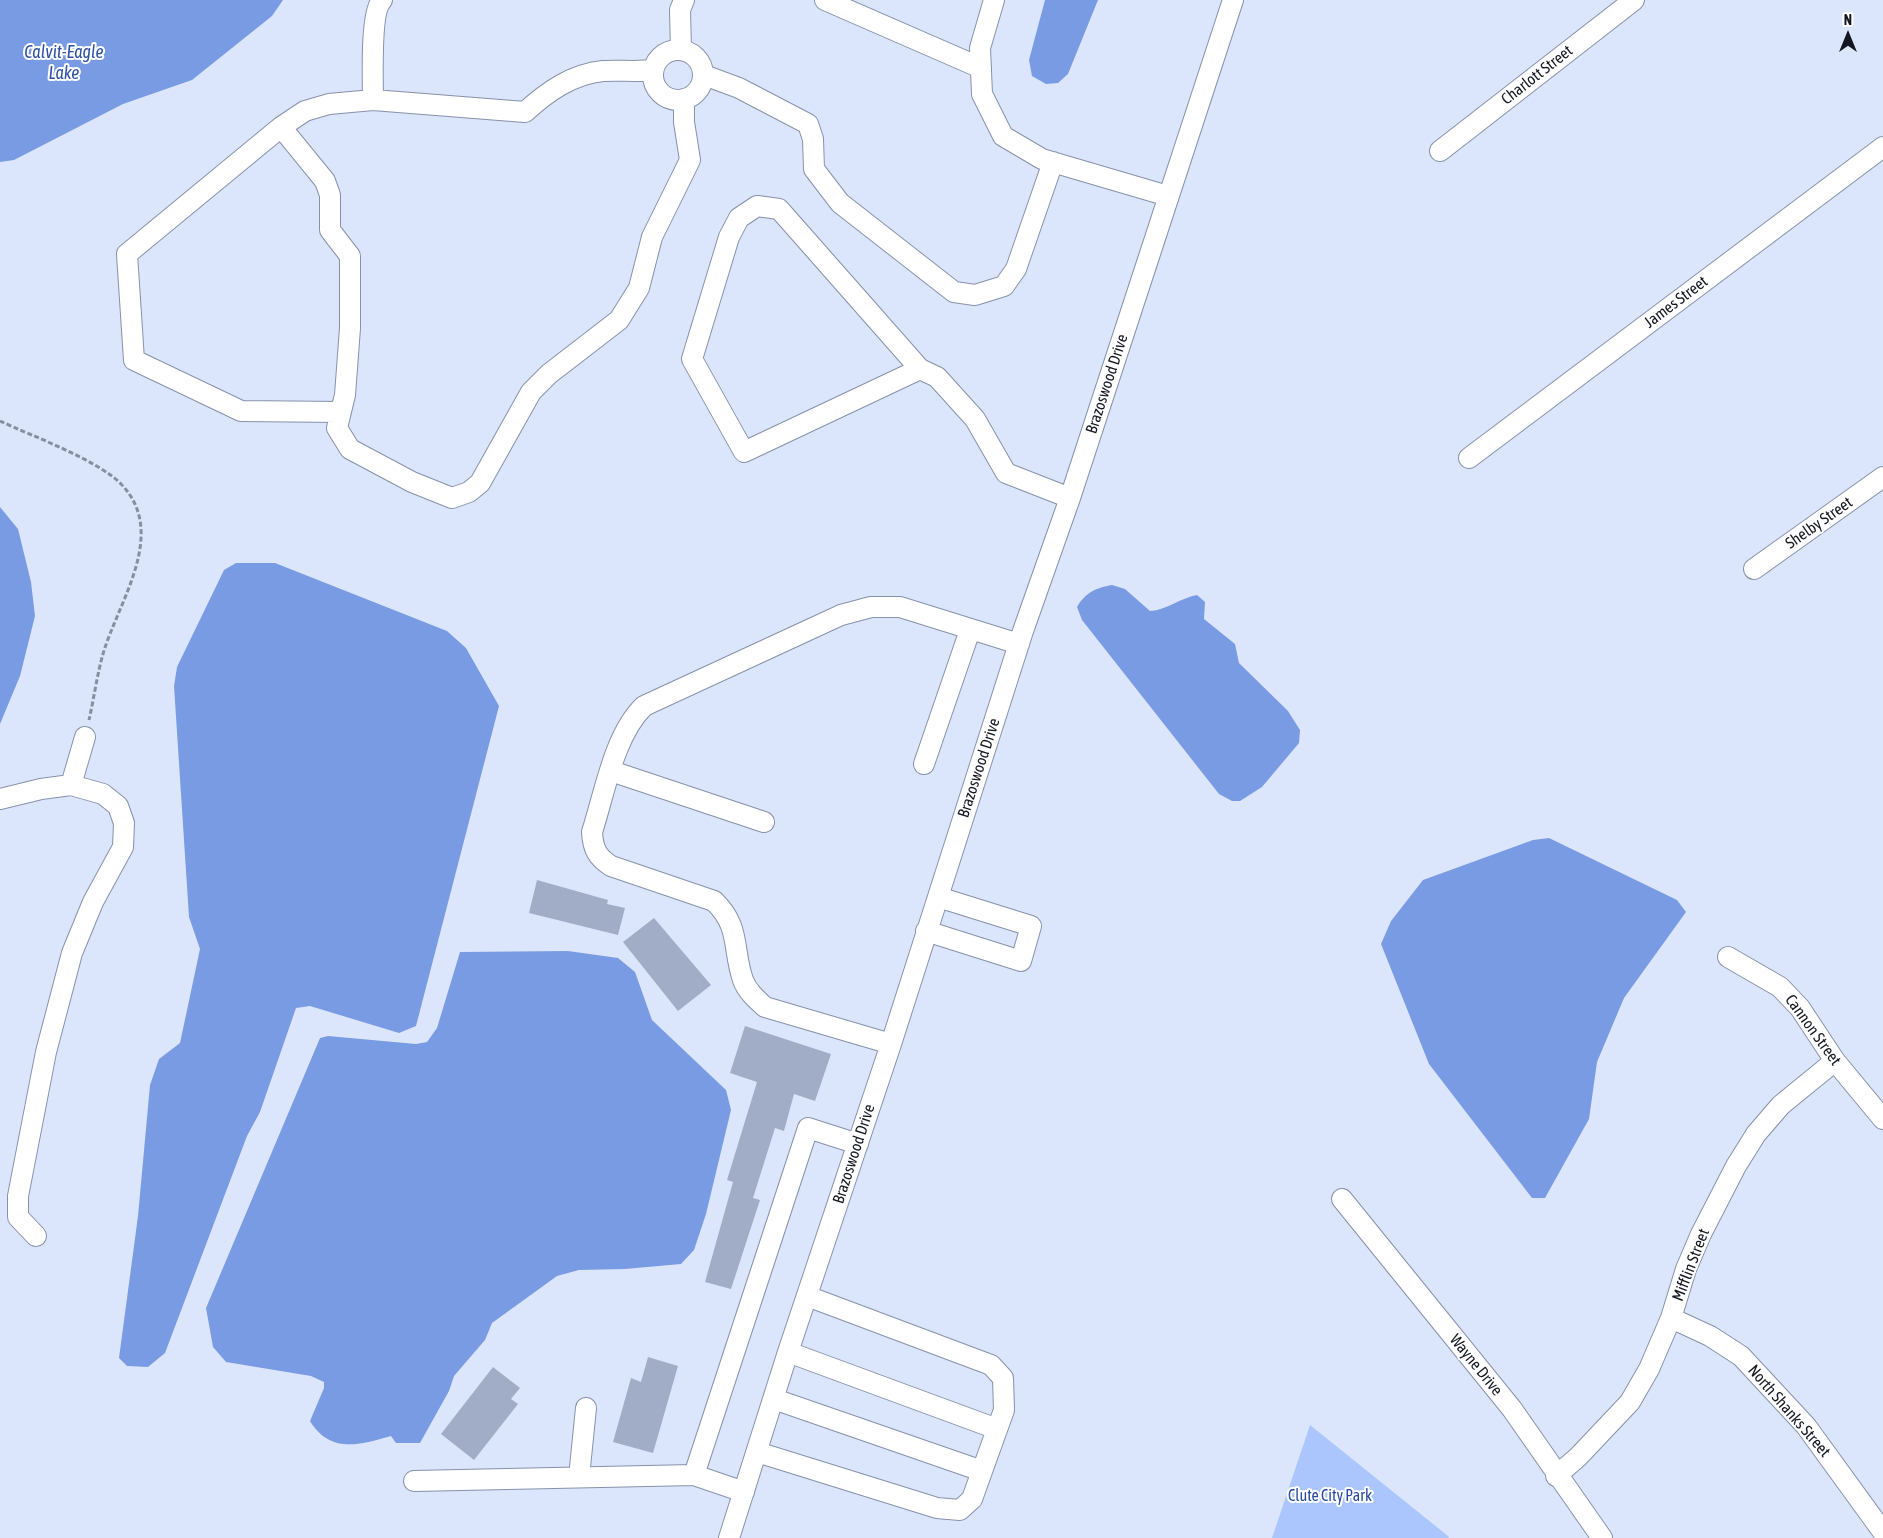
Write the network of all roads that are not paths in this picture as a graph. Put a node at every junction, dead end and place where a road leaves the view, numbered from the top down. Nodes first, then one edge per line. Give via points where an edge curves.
1 (382, 0) edge
2 (684, 0) edge
3 (825, 0) edge
4 (994, 0) edge
5 (1234, 0) edge
6 (1634, 0) edge
7 (680, 50) junction
8 (981, 68) junction
9 (654, 70) junction
10 (704, 75) junction
11 (373, 100) junction
12 (684, 100) junction
13 (281, 127) junction
14 (1883, 147) edge
15 (1440, 151) dead end
16 (1053, 162) junction
17 (1168, 196) junction
18 (920, 369) junction
19 (341, 412) junction
20 (1469, 458) dead end
21 (1883, 477) edge
22 (1070, 498) junction
23 (1754, 569) dead end
24 (970, 630) junction
25 (1019, 644) junction
26 (85, 738) road end
27 (924, 764) dead end
28 (611, 771) junction
29 (71, 785) junction
30 (0, 799) edge
31 (764, 822) dead end
32 (938, 896) junction
33 (926, 931) junction
34 (1728, 957) dead end
35 (891, 1044) junction
36 (1835, 1061) junction
37 (1882, 1115) edge
38 (858, 1144) junction
39 (1342, 1198) dead end
40 (36, 1236) dead end
41 (807, 1296) junction
42 (1670, 1318) junction
43 (788, 1352) junction
44 (774, 1399) junction
45 (586, 1408) dead end
46 (997, 1429) junction
47 (757, 1452) junction
48 (982, 1472) junction
49 (694, 1474) junction
50 (1556, 1476) junction
51 (579, 1477) junction
52 (414, 1481) dead end
53 (744, 1492) junction
54 (1883, 1532) edge
55 (729, 1538) edge
56 (1602, 1538) edge

1 - 11 street via 374,23
2 - 7 street via 680,10
3 - 8 street
4 - 8 street via 980,48
5 - 17 street, Brazoswood Drive
6 - 15 street, Charlott Street
7 - 9 street via 660,57
7 - 10 street via 694,55
8 - 16 street via 982,94 1003,136
9 - 11 street via 602,71 572,79 545,94 525,112
9 - 12 street via 656,86 661,93 668,98
10 - 12 street via 698,90
10 - 16 street via 739,88 808,124 813,139 814,169 840,203 954,292 976,295 1004,286 1016,269
11 - 13 street via 313,108
12 - 19 street via 690,160 652,236 638,288 619,320 549,374 531,392 480,483 469,492 452,498 412,482 350,449 337,428
13 - 19 street via 325,181 330,195 330,230 350,256 350,328
13 - 19 street via 127,254 134,360 241,410
14 - 20 street, James Street
16 - 17 street
17 - 22 street, Brazoswood Drive
18 - 18 street via 744,452 692,359 729,237 739,218 758,206 779,209
18 - 22 street via 937,377 976,419 1006,473
21 - 23 street, Shelby Street
22 - 25 street, Brazoswood Drive
24 - 25 street
24 - 27 street
24 - 28 street via 900,607 871,607 841,615 644,706 632,718
25 - 32 street, Brazoswood Drive
26 - 29 street
28 - 31 street
28 - 35 street via 592,832 599,858 612,866 714,901 732,926 743,980 752,996 765,1007
29 - 30 street
29 - 40 street via 103,794 118,806 124,823 122,847 92,902 72,953 46,1052 18,1196 18,1217
32 - 33 street, Brazoswood Drive
32 - 33 street via 1031,926 1021,961
33 - 35 street, Brazoswood Drive
34 - 36 street, Cannon Street via 1780,987 1800,1008
35 - 38 street, Brazoswood Drive
36 - 37 street, Cannon Street
36 - 42 street, Mifflin Street via 1781,1105 1756,1134 1701,1234
38 - 41 street, Brazoswood Drive
38 - 49 street via 808,1128
39 - 50 street, Wayne Drive via 1512,1409
41 - 43 street, Brazoswood Drive
41 - 46 street via 991,1366 1003,1378 1004,1410
42 - 50 street, Mifflin Street via 1649,1369 1630,1402
42 - 54 street, North Shanks Street via 1710,1336 1741,1356 1806,1426
43 - 44 street, Brazoswood Drive
43 - 46 street
44 - 47 street, Brazoswood Drive
44 - 48 street
45 - 51 street
46 - 48 street
47 - 48 street via 937,1508 960,1510 972,1499
47 - 53 street, Brazoswood Drive
49 - 51 street
49 - 53 street
50 - 56 street, Wayne Drive
51 - 52 street
53 - 55 street, Brazoswood Drive

